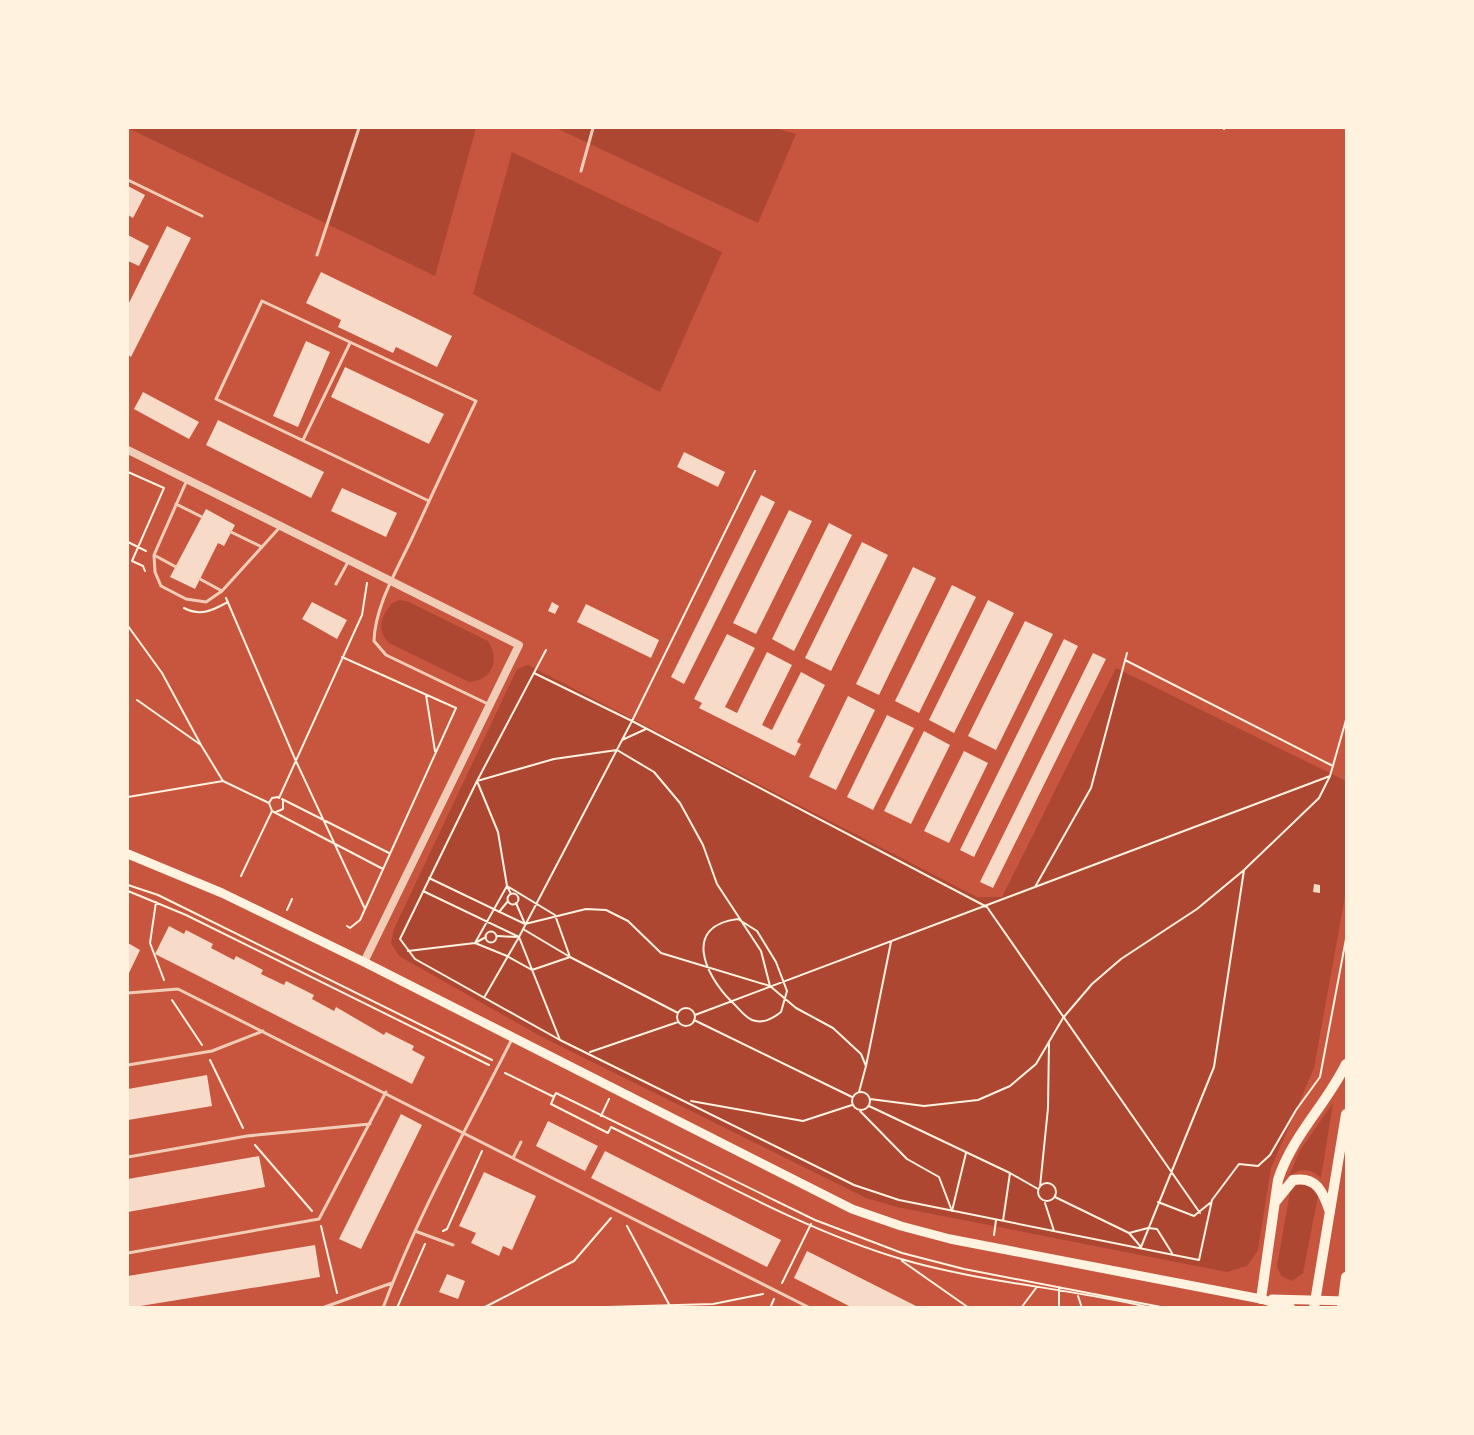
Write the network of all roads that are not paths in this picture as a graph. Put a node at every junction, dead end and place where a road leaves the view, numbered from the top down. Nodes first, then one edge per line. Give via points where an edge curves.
1 (359, 128) edge
2 (593, 128) edge
3 (580, 171) dead end
4 (128, 180) edge
5 (202, 216) dead end
6 (317, 255) dead end
7 (350, 343) junction
8 (303, 440) junction
9 (128, 450) edge
10 (187, 479) junction
11 (429, 501) junction
12 (176, 504) junction
13 (202, 517) dead end
14 (282, 525) junction
15 (231, 532) dead end
16 (262, 547) junction
17 (154, 555) junction
18 (350, 559) junction
19 (176, 567) dead end
20 (200, 579) dead end
21 (392, 580) junction
22 (336, 584) dead end
23 (222, 591) junction
24 (490, 705) junction
25 (128, 854) edge
26 (364, 962) junction
27 (128, 993) edge
28 (263, 1031) junction
29 (513, 1038) junction
30 (1347, 1064) edge
31 (128, 1065) edge
32 (386, 1092) junction
33 (1347, 1114) edge
34 (370, 1124) junction
35 (462, 1131) junction
36 (521, 1142) dead end
37 (514, 1156) junction
38 (128, 1157) edge
39 (1274, 1204) junction
40 (1330, 1213) junction
41 (414, 1231) junction
42 (453, 1245) dead end
43 (128, 1253) edge
44 (1347, 1277) edge
45 (392, 1283) junction
46 (1314, 1303) edge
47 (1344, 1303) edge
48 (1261, 1305) edge
49 (322, 1308) edge
50 (383, 1308) edge
51 (810, 1308) edge
52 (1291, 1308) edge

1 - 6 lane
2 - 3 lane
4 - 5 lane
7 - 8 lane
7 - 8 lane via 262,301 216,399
7 - 11 lane via 476,401
8 - 11 lane
9 - 10 street
10 - 12 lane
10 - 14 street
11 - 21 lane
12 - 13 lane
12 - 17 lane
14 - 16 lane
14 - 18 street
15 - 16 lane
16 - 23 lane
17 - 19 lane
17 - 23 lane via 161,586 186,599 206,602
18 - 21 street
18 - 22 lane
20 - 23 lane
21 - 24 lane via 374,625 374,641 386,655
21 - 24 street via 519,645
24 - 26 street
25 - 26 main road via 222,892
26 - 29 main road
27 - 28 lane via 178,989
28 - 31 lane via 206,1052
28 - 32 lane
29 - 35 lane
29 - 48 main road via 852,1209 901,1226
30 - 39 main road via 1288,1153
32 - 34 lane
32 - 35 lane
33 - 40 main road
34 - 38 lane via 247,1136
34 - 43 lane via 319,1219
35 - 37 lane
35 - 41 lane
36 - 37 lane
37 - 51 lane
39 - 40 main road via 1293,1180 1309,1180 1319,1186
39 - 48 main road
40 - 46 main road
41 - 42 lane
41 - 45 lane
44 - 47 main road
45 - 49 lane
45 - 50 lane
46 - 47 main road
46 - 48 main road
48 - 52 main road

